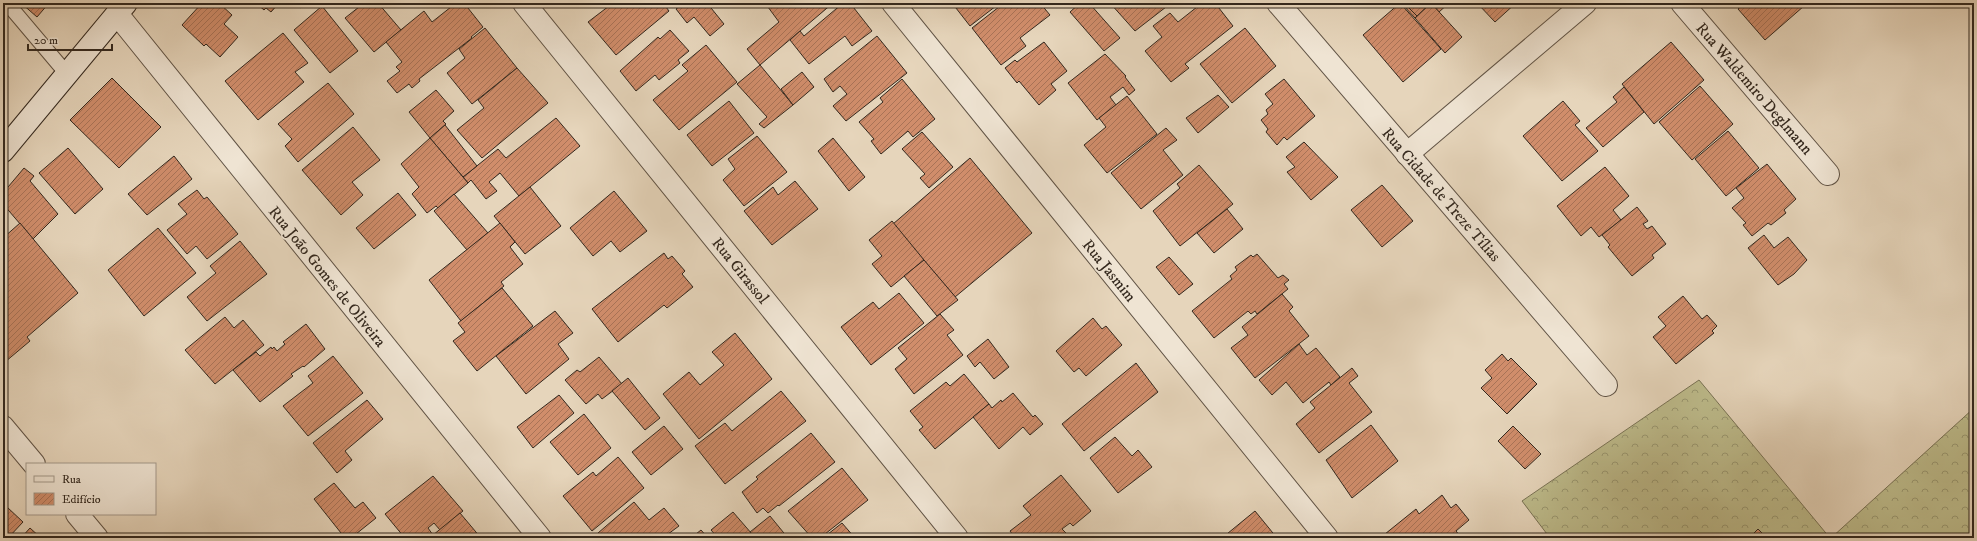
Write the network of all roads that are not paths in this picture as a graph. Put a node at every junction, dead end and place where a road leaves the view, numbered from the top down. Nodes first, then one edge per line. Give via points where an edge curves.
1 (7, 3) edge
2 (524, 3) edge
3 (893, 3) edge
4 (1278, 3) edge
5 (1585, 3) edge
6 (1682, 3) edge
7 (122, 8) edge
8 (67, 74) junction
9 (3, 151) edge
10 (1408, 154) junction
11 (1828, 174) dead end
12 (1606, 385) dead end
13 (3, 427) edge
14 (33, 463) edge
15 (77, 515) edge
16 (97, 538) edge
17 (540, 538) edge
18 (957, 538) edge
19 (1327, 538) edge

1 - 8 lane
2 - 18 street, Rua Girassol
3 - 19 street, Rua Jasmim
4 - 10 street, Rua Cidade de Treze Tílias
5 - 10 street
6 - 11 street, Rua Waldemiro Deglmann
7 - 8 street
7 - 17 street, Rua João Gomes de Oliveira
8 - 9 street
10 - 12 street, Rua Cidade de Treze Tílias
13 - 14 street
15 - 16 street

